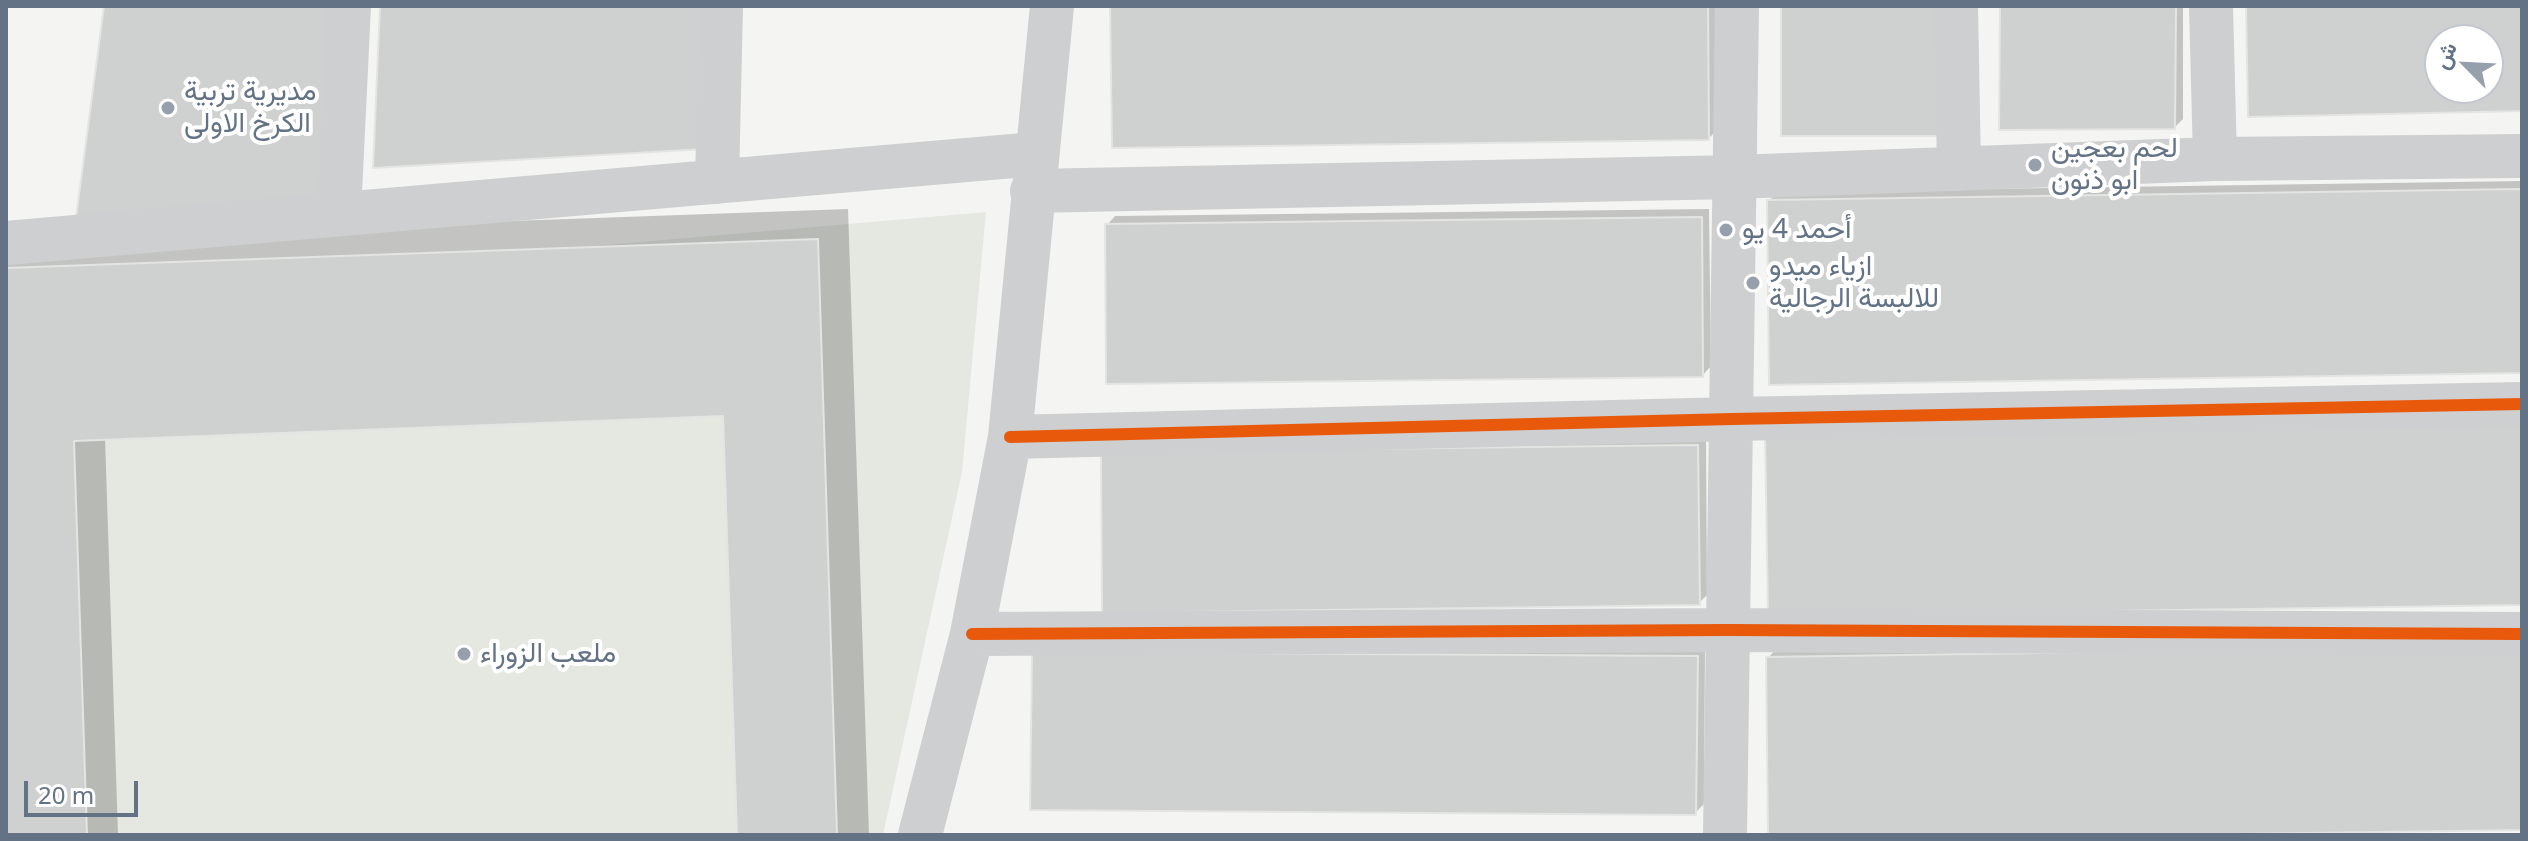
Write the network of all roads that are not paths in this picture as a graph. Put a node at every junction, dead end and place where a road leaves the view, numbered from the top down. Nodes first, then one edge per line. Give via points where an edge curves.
1 (349, 6) edge
2 (721, 6) edge
3 (1052, 6) edge
4 (1737, 6) edge
5 (1956, 6) edge
6 (2211, 6) edge
7 (2522, 156) edge
8 (2215, 159) junction
9 (1959, 169) junction
10 (1034, 172) junction
11 (1735, 177) junction
12 (717, 182) junction
13 (339, 214) junction
14 (6, 243) edge
15 (2522, 404) edge
16 (1732, 419) junction
17 (1010, 437) junction
18 (1728, 630) junction
19 (972, 634) junction
20 (2522, 634) edge
21 (920, 835) edge
22 (1725, 835) edge

1 - 13 street
2 - 12 street
3 - 10 street
4 - 11 street
5 - 9 street
6 - 8 street
7 - 8 street
8 - 9 street
9 - 11 street
10 - 11 street
10 - 12 street
10 - 17 street
11 - 16 street
12 - 13 street
13 - 14 street
15 - 16 street
16 - 17 street
16 - 18 street
17 - 19 street
18 - 19 street
18 - 20 street
18 - 22 street
19 - 21 street

